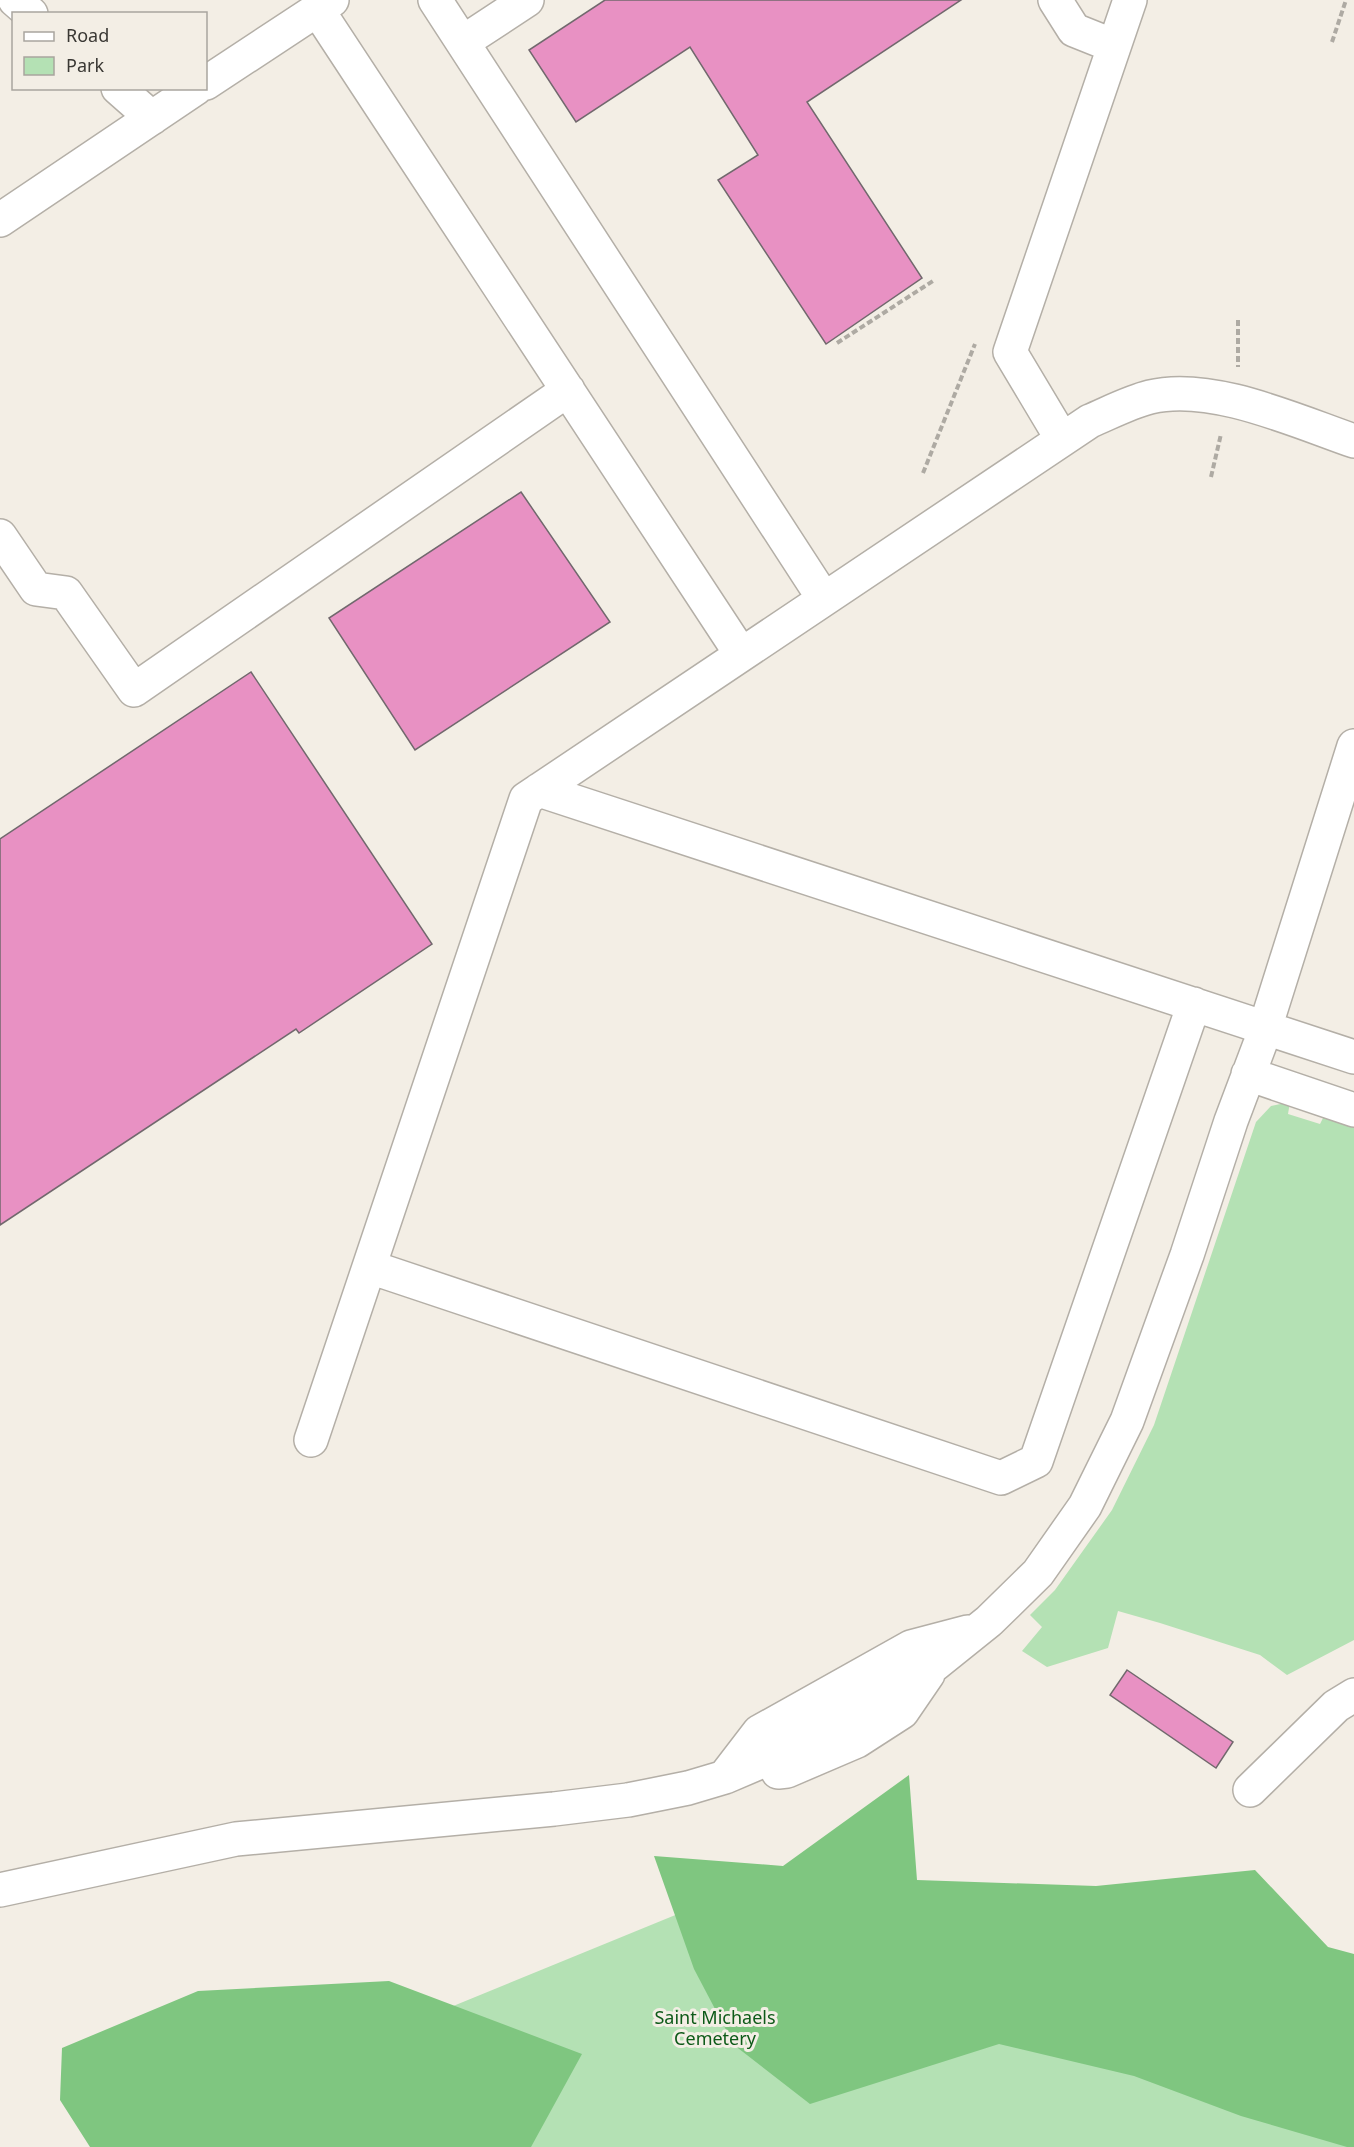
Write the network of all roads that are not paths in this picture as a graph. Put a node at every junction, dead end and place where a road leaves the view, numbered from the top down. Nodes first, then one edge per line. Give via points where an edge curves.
1 (15, 0) edge
2 (435, 0) edge
3 (527, 0) edge
4 (1054, 0) edge
5 (1130, 0) edge
6 (325, 5) edge
7 (29, 12) edge
8 (463, 42) junction
9 (1114, 46) junction
10 (207, 81) edge
11 (120, 90) edge
12 (193, 90) edge
13 (152, 118) junction
14 (0, 220) edge
15 (568, 390) junction
16 (1062, 439) junction
17 (1354, 441) edge
18 (0, 536) edge
19 (824, 599) junction
20 (741, 654) junction
21 (1354, 746) edge
22 (538, 790) junction
23 (1194, 1004) junction
24 (1265, 1027) junction
25 (1354, 1057) edge
26 (1248, 1074) junction
27 (1354, 1110) edge
28 (370, 1267) junction
29 (311, 1440) dead end
30 (979, 1629) junction
31 (1354, 1695) edge
32 (725, 1777) junction
33 (1250, 1790) dead end
34 (0, 1890) edge

1 - 7 lane
2 - 8 lane
3 - 8 lane
4 - 9 lane via 1074,30
5 - 9 lane
6 - 10 lane
6 - 15 lane
8 - 19 lane
9 - 16 lane via 1010,352
11 - 13 lane
12 - 13 lane
13 - 14 lane
15 - 18 lane via 134,690 66,593 36,589
15 - 20 lane
16 - 17 lane via 1090,421 1150,397 1188,393 1232,399
16 - 19 lane
19 - 20 lane
20 - 22 lane
21 - 24 lane
22 - 23 lane
22 - 28 lane via 526,799
23 - 24 lane
23 - 28 lane via 1036,1461 1001,1478
24 - 25 lane
24 - 26 lane
26 - 27 lane
26 - 30 lane via 1127,1421 1085,1506 1038,1573
28 - 29 lane
30 - 32 lane via 911,1647 759,1732
30 - 32 lane via 933,1666 902,1712 856,1741 787,1772
31 - 33 lane via 1336,1706
32 - 34 lane via 627,1800 236,1839

